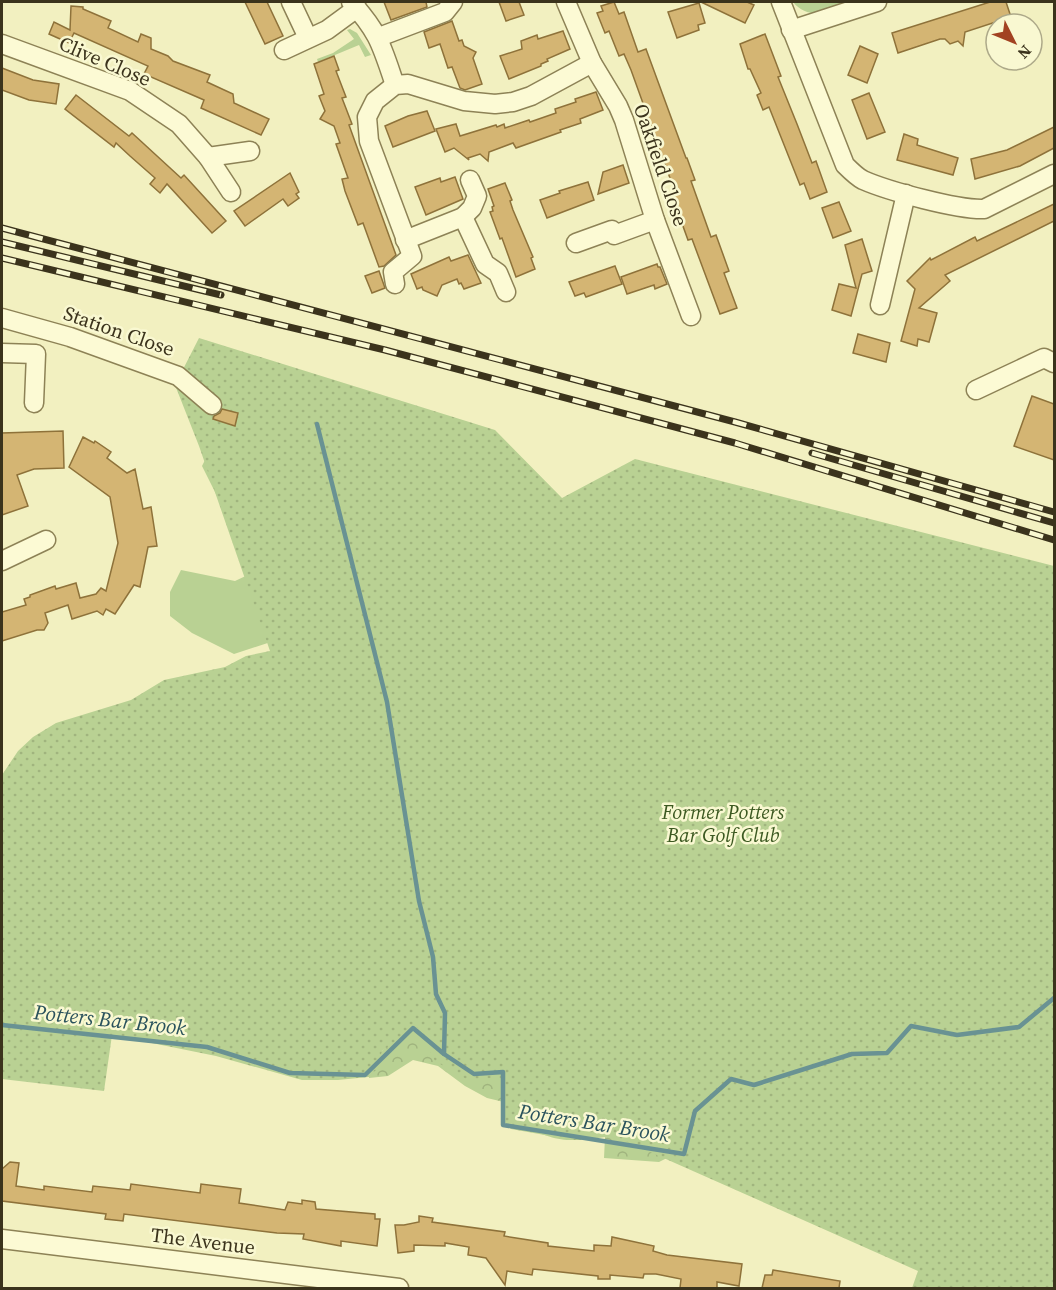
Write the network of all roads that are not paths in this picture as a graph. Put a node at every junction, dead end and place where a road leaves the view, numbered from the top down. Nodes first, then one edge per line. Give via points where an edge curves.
1 (291, 2) edge
2 (453, 2) edge
3 (566, 2) edge
4 (782, 2) edge
5 (877, 2) edge
6 (354, 5) edge
7 (791, 30) junction
8 (379, 37) junction
9 (308, 38) junction
10 (2, 44) edge
11 (284, 50) dead end
12 (592, 63) junction
13 (394, 85) junction
14 (250, 151) dead end
15 (208, 157) junction
16 (1054, 174) edge
17 (470, 180) dead end
18 (231, 192) dead end
19 (906, 194) junction
20 (463, 217) junction
21 (655, 220) junction
22 (576, 243) dead end
23 (408, 248) junction
24 (395, 284) dead end
25 (506, 292) dead end
26 (880, 305) dead end
27 (692, 316) dead end
28 (2, 318) edge
29 (2, 353) edge
30 (1049, 361) edge
31 (976, 390) dead end
32 (34, 404) dead end
33 (212, 405) dead end
34 (46, 540) dead end
35 (2, 561) edge
36 (2, 1239) edge
37 (399, 1288) edge

1 - 9 street
2 - 8 street via 445,12
3 - 12 street, Oakfield Close
4 - 7 street
5 - 7 street
6 - 8 street
6 - 9 street via 327,30
7 - 19 street via 845,165 862,179
8 - 13 street
9 - 11 street
10 - 15 street, Clive Close via 130,91 179,124
12 - 13 street via 513,102 464,101 408,84
12 - 21 street, Oakfield Close via 624,120
13 - 23 street via 375,101 366,127
14 - 15 street
15 - 18 street, Clive Close
16 - 19 street via 984,209 972,210
17 - 20 street via 477,196
19 - 26 street
20 - 23 street
20 - 25 street via 485,264 498,273
21 - 22 street
21 - 27 street, Oakfield Close
23 - 24 street via 393,272
28 - 33 street, Station Close via 70,336 178,376
29 - 32 street via 36,354
30 - 31 street
34 - 35 street
36 - 37 street, The Avenue

